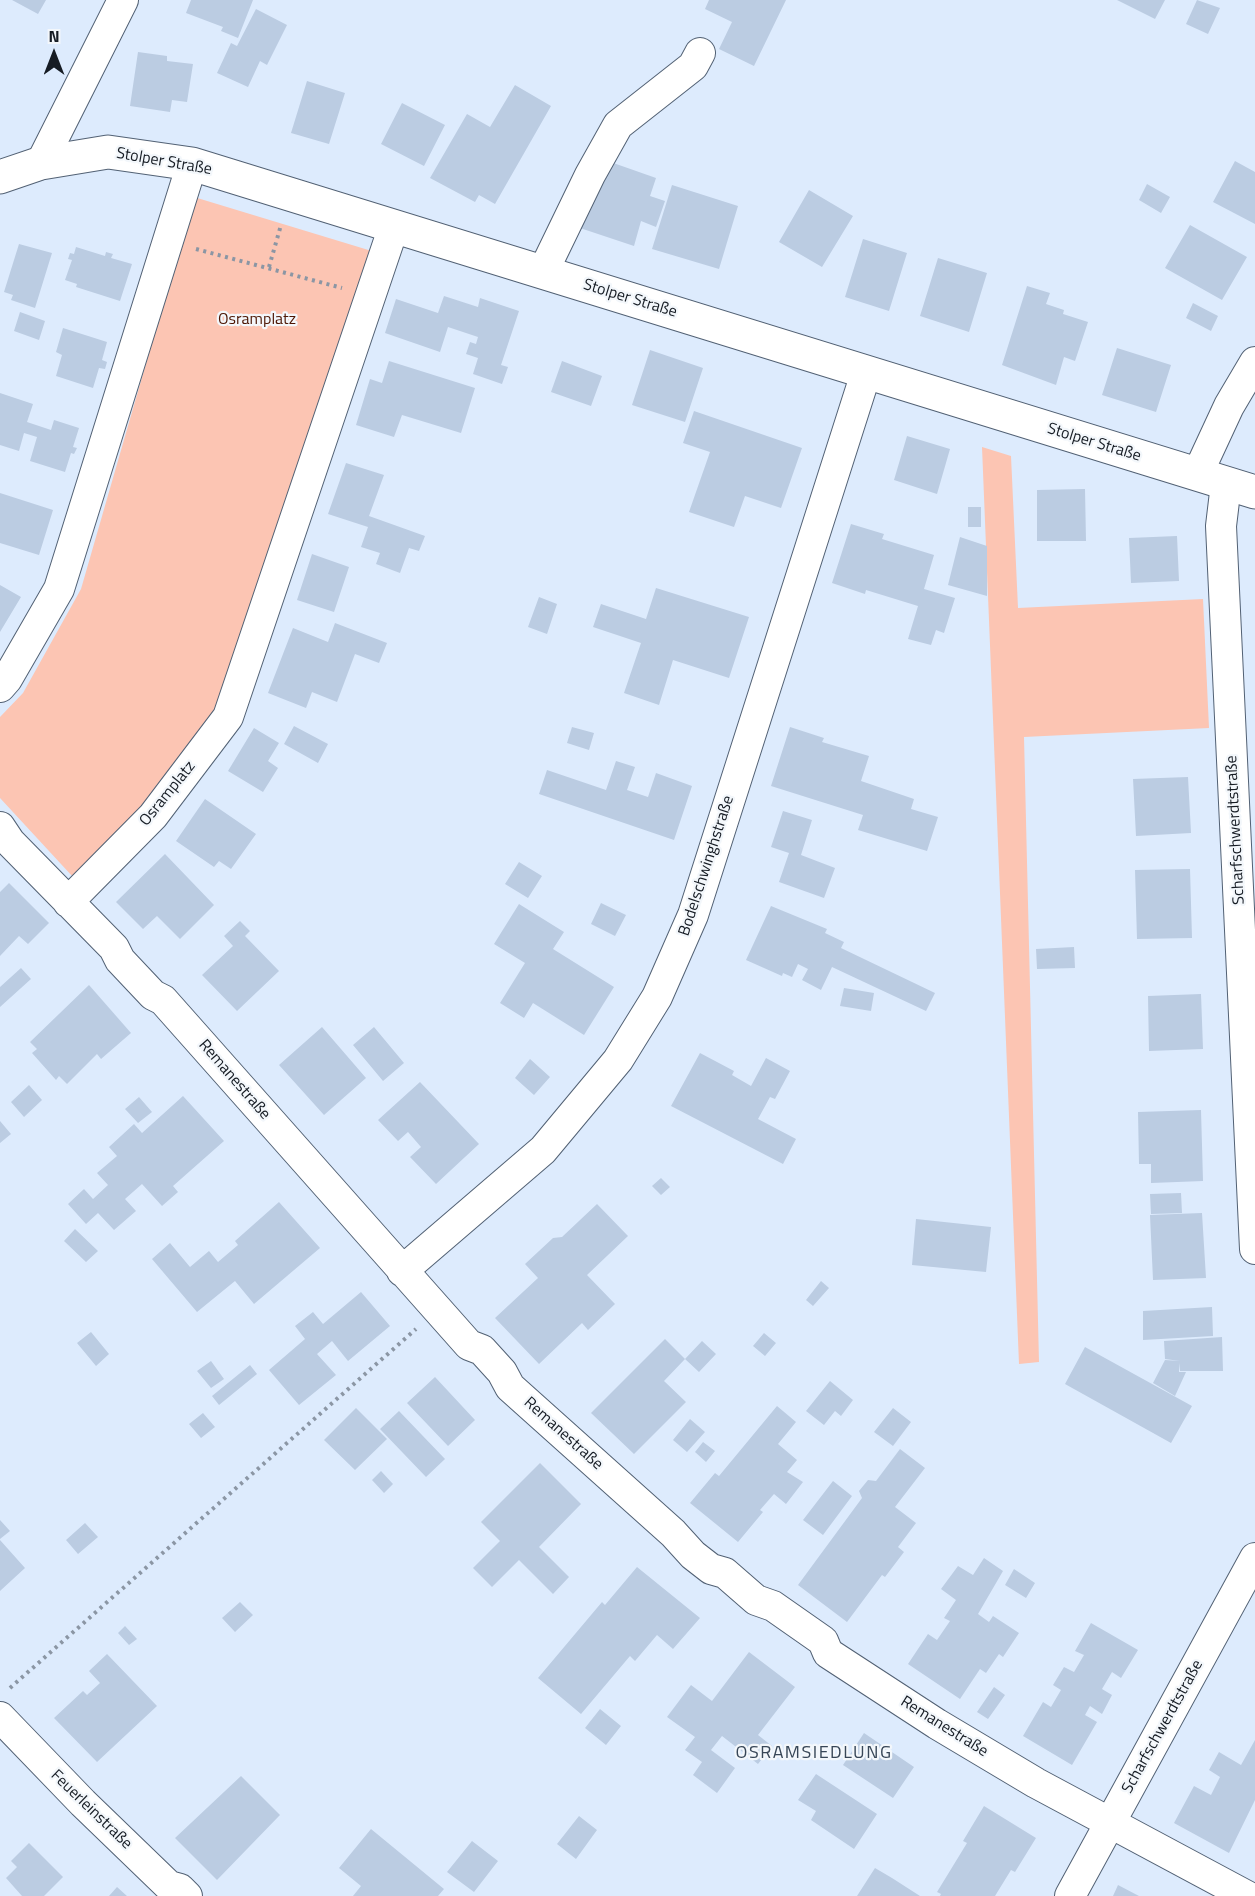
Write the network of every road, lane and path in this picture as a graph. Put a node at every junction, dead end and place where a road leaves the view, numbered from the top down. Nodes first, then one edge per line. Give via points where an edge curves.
1 (123, 0) edge
2 (700, 52) dead end
3 (41, 163) junction
4 (192, 164) junction
5 (0, 177) edge
6 (290, 192) junction
7 (394, 226) junction
8 (169, 242) junction
9 (269, 267) junction
10 (543, 272) junction
11 (370, 295) junction
12 (1255, 362) edge
13 (866, 373) junction
14 (1226, 484) edge
15 (0, 687) edge
16 (0, 826) edge
17 (1246, 857) edge
18 (68, 903) junction
19 (1255, 1249) edge
20 (402, 1271) junction
21 (436, 1311) junction
22 (1255, 1558) edge
23 (9, 1688) dead end
24 (0, 1717) edge
25 (1111, 1823) junction
26 (187, 1896) edge
27 (1070, 1896) edge
28 (1247, 1896) edge

1 - 3 street
2 - 10 street via 693,66 618,125
3 - 4 main road, Stolper Straße via 108,152
3 - 5 main road, Stolper Straße
4 - 6 main road, Stolper Straße
4 - 8 street
6 - 7 main road, Stolper Straße
6 - 9 path
7 - 10 main road, Stolper Straße
7 - 11 street, Osramplatz
8 - 9 path
8 - 15 street via 59,589
9 - 11 path
10 - 13 main road, Stolper Straße
11 - 18 street, Osramplatz via 228,717 153,816
12 - 14 street, Scharfschwerdtstraße via 1229,406
13 - 14 main road, Stolper Straße
13 - 20 street, Bodelschwinghstraße via 693,915 657,997 618,1060 543,1150
14 - 17 street, Scharfschwerdtstraße via 1221,526
16 - 18 street, Remanestraße via 10,842
17 - 19 street, Scharfschwerdtstraße
18 - 20 street, Remanestraße via 114,948 120,960 153,995 163,1000
20 - 21 street, Remanestraße
21 - 23 path
21 - 25 street, Remanestraße via 469,1345 482,1350 510,1387 711,1569 725,1573 756,1600 773,1606 823,1641 828,1653 937,1724
22 - 25 street, Scharfschwerdtstraße
24 - 26 street, Feuerleinstraße via 169,1886
25 - 27 street, Scharfschwerdtstraße
25 - 28 street, Remanestraße

